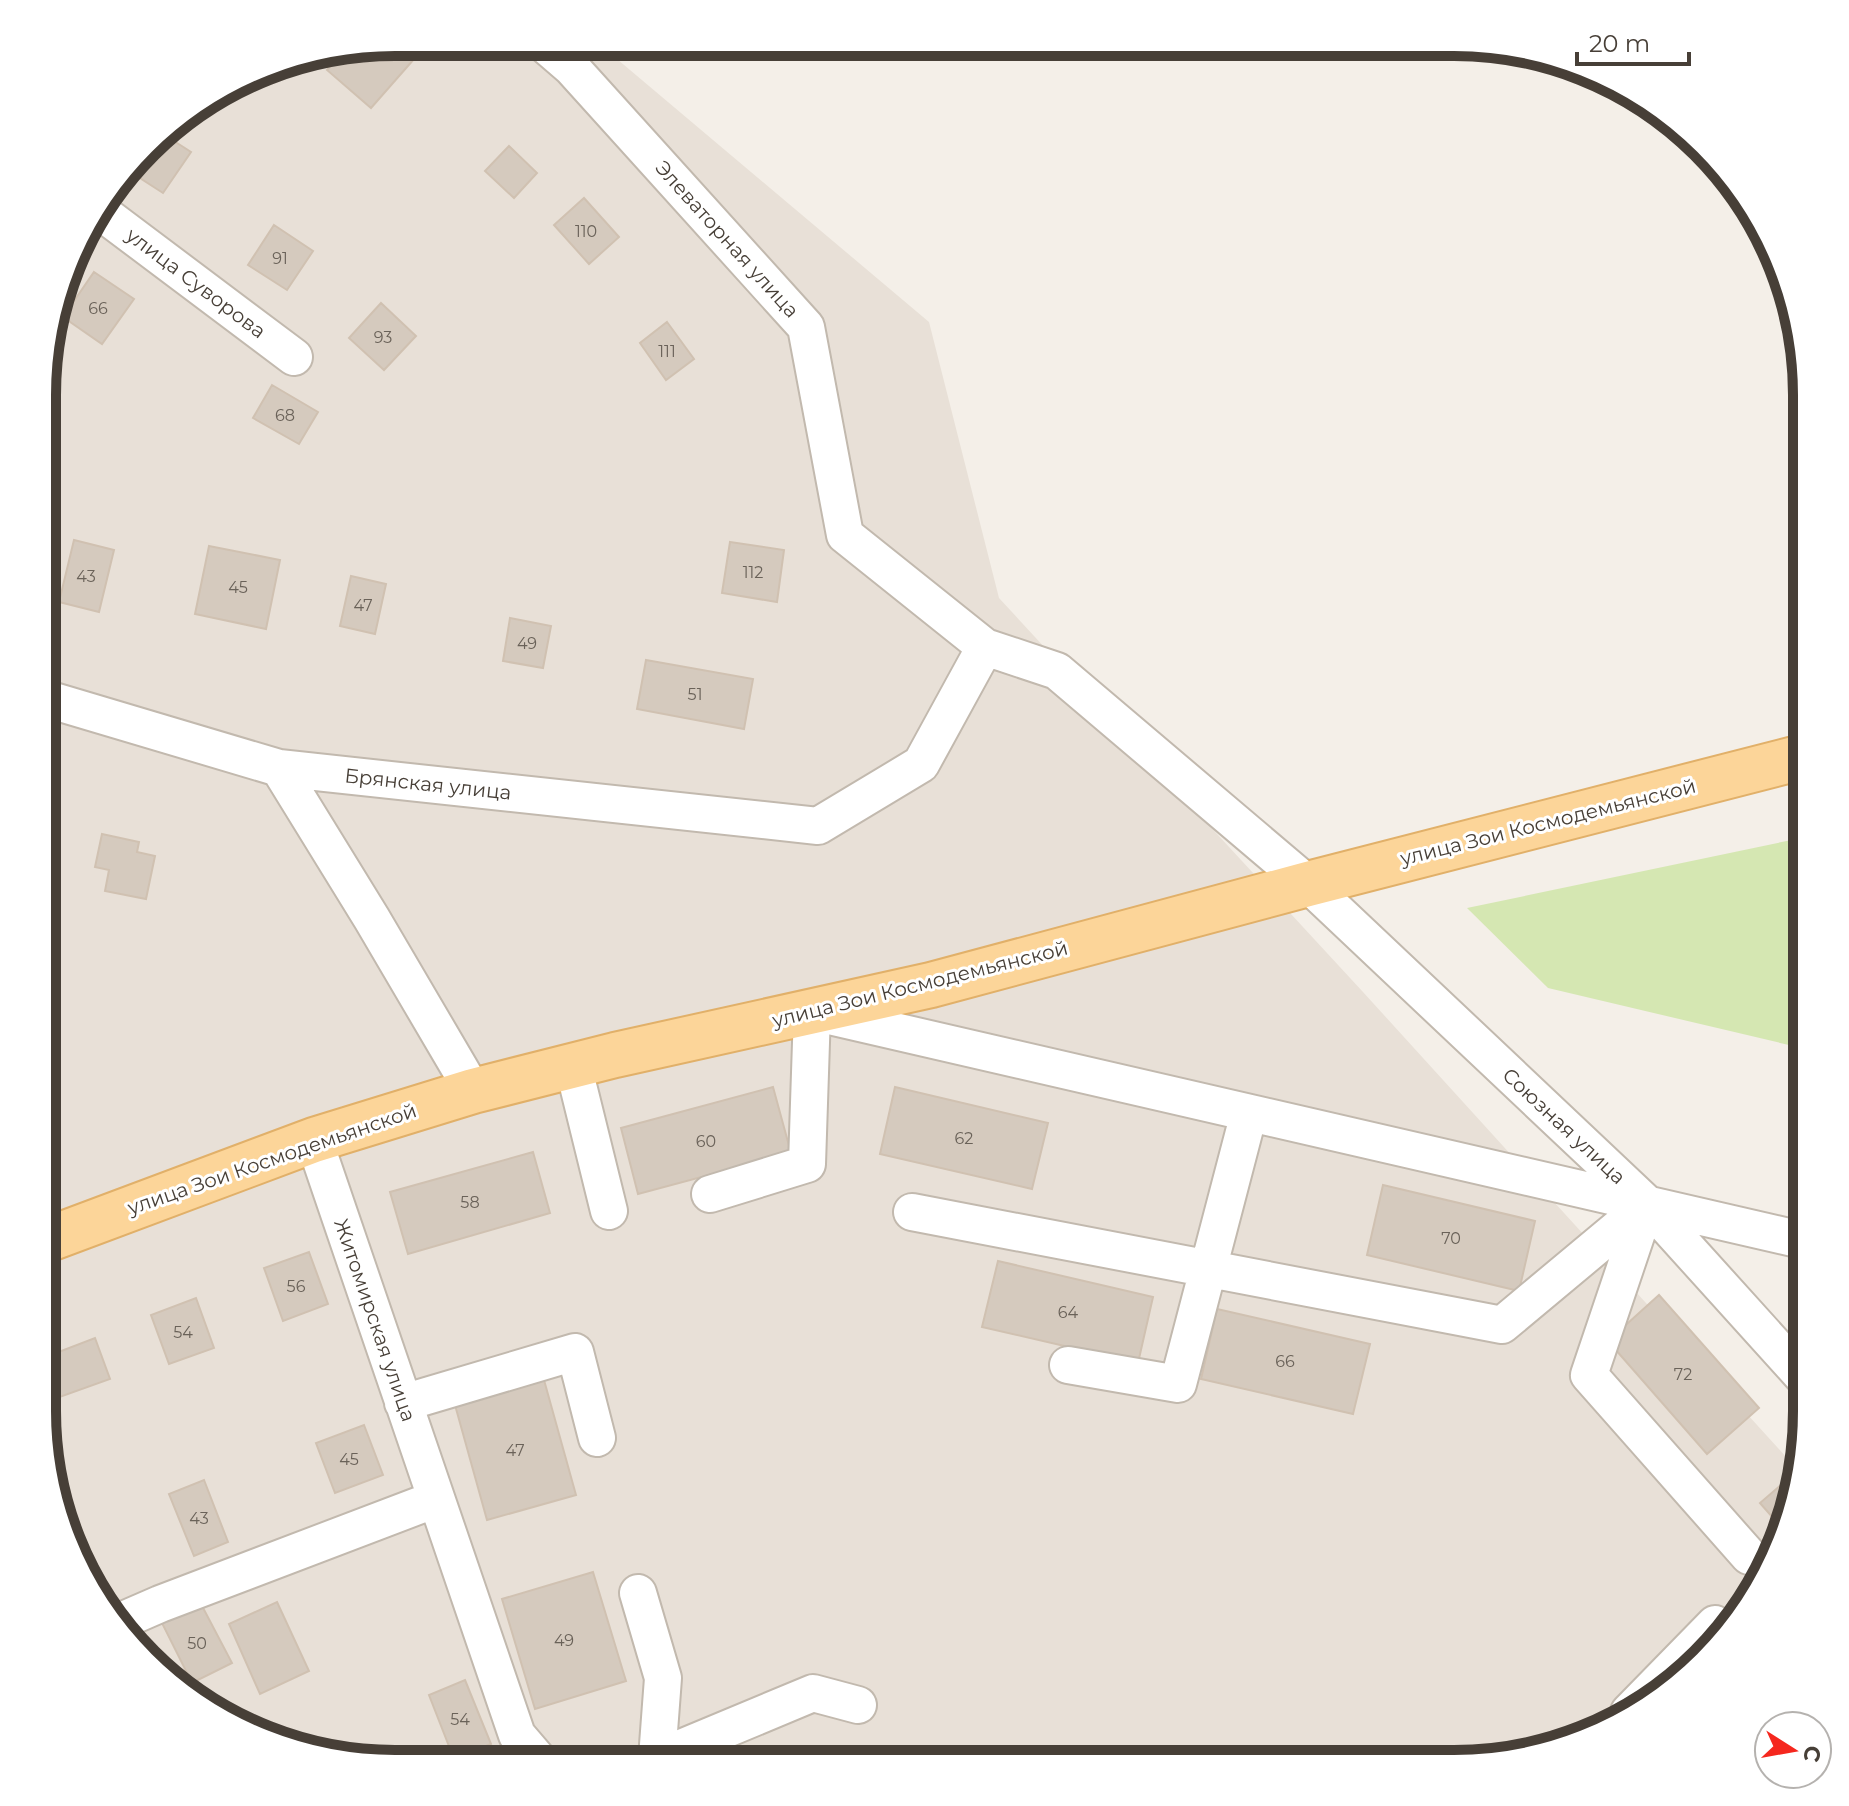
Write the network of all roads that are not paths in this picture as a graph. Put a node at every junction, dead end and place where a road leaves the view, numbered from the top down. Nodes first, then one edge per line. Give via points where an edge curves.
1 (558, 56) edge
2 (107, 216) edge
3 (294, 357) dead end
4 (985, 647) junction
5 (56, 702) edge
6 (1793, 759) edge
7 (279, 768) junction
8 (1308, 884) junction
9 (812, 1012) junction
10 (573, 1065) junction
11 (473, 1091) junction
12 (1249, 1113) junction
13 (314, 1140) junction
14 (710, 1194) dead end
15 (1647, 1204) junction
16 (609, 1211) dead end
17 (912, 1212) dead end
18 (56, 1237) edge
19 (1793, 1238) edge
20 (1208, 1269) junction
21 (1068, 1365) dead end
22 (1793, 1366) edge
23 (403, 1403) junction
24 (597, 1438) dead end
25 (436, 1499) junction
26 (1749, 1556) dead end
27 (638, 1593) dead end
28 (127, 1619) edge
29 (1715, 1624) dead end
30 (1661, 1679) edge
31 (858, 1705) dead end
32 (530, 1750) edge
33 (655, 1750) edge
34 (680, 1750) edge

1 - 4 street, Элеваторная улица via 806,327 845,535
2 - 3 street, улица Суворова
4 - 7 street, Брянская улица via 921,764 818,826
4 - 8 street, Союзная улица via 1057,671
5 - 7 street, Брянская улица
6 - 8 main road, улица Зои Космодемьянской
7 - 11 street
8 - 9 main road, улица Зои Космодемьянской
8 - 15 street, Союзная улица
9 - 10 main road, улица Зои Космодемьянской
9 - 12 street
9 - 14 street via 807,1164
10 - 11 main road, улица Зои Космодемьянской
10 - 16 street
11 - 13 main road, улица Зои Космодемьянской
12 - 15 street
12 - 20 street
13 - 18 main road, улица Зои Космодемьянской
13 - 23 street, Житомирская улица
15 - 19 street
15 - 20 street via 1502,1325
15 - 22 street, Союзная улица
15 - 26 street via 1589,1375
17 - 20 street
20 - 21 street via 1178,1384
23 - 24 street via 575,1352
23 - 25 street, Житомирская улица
25 - 28 street
25 - 32 street, Житомирская улица via 517,1735
27 - 33 street via 663,1678
29 - 30 street
31 - 34 street via 813,1693

